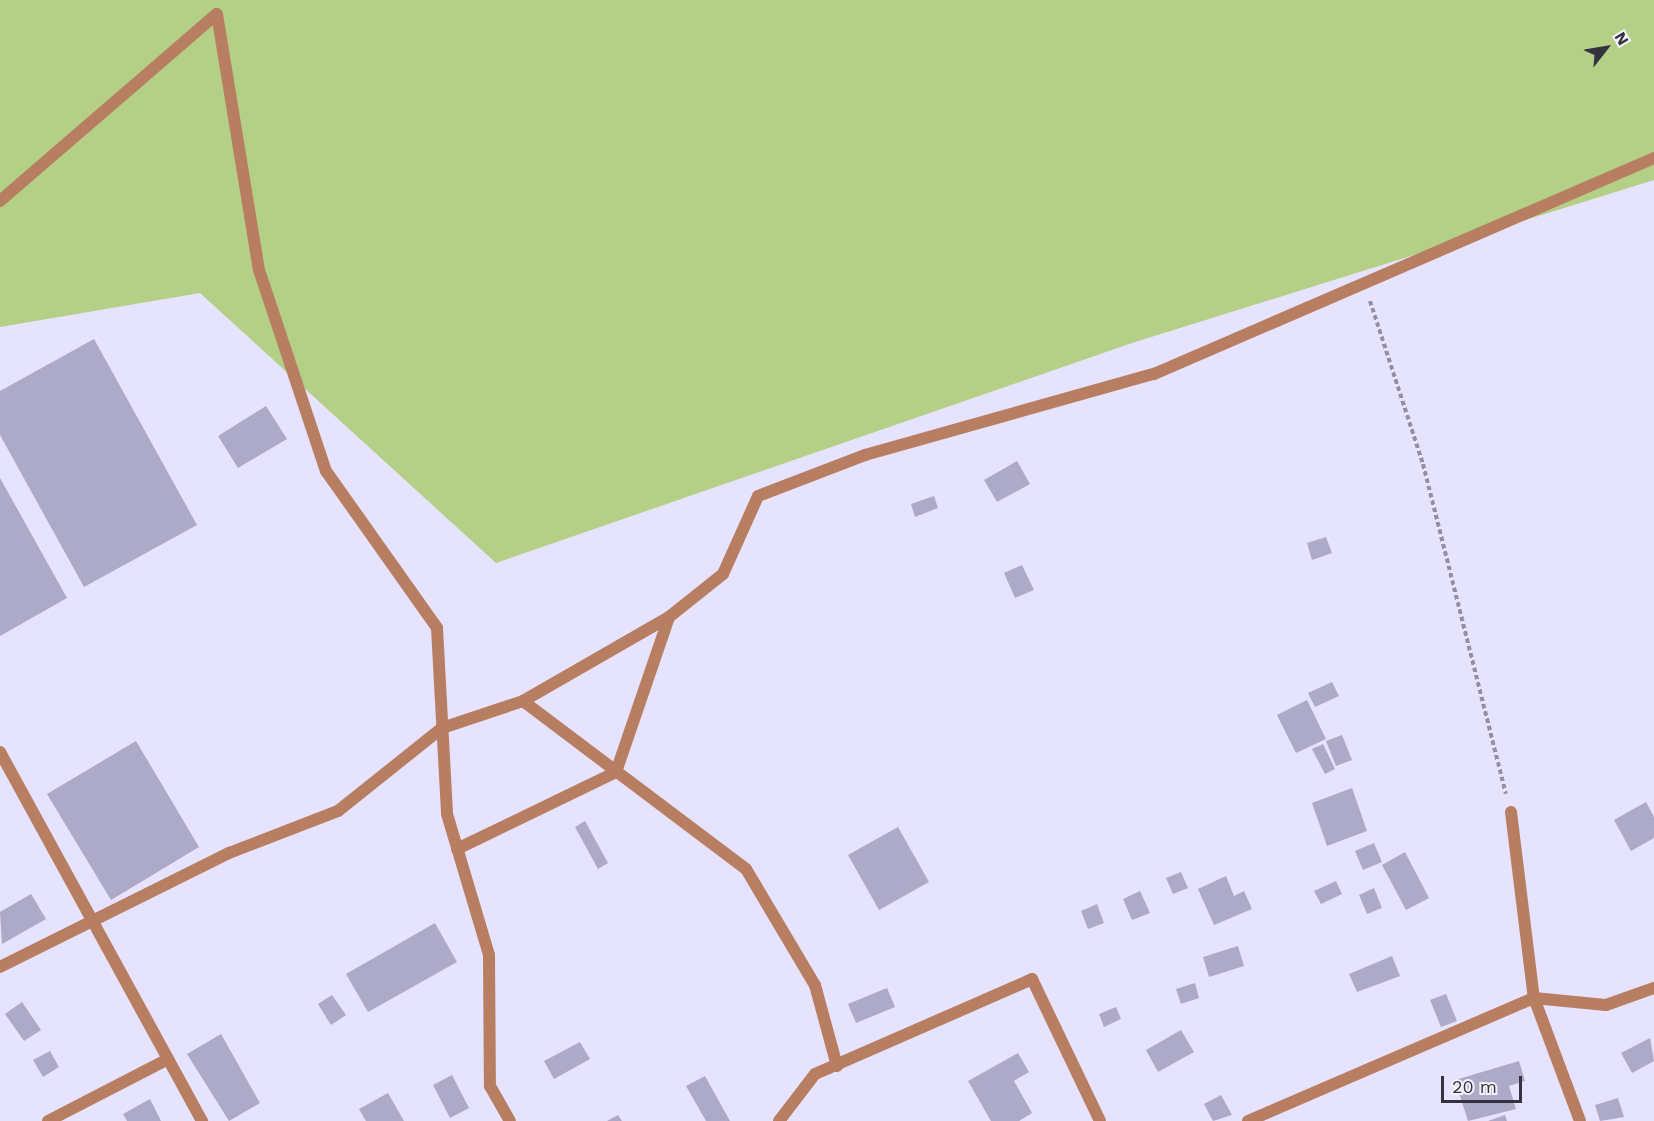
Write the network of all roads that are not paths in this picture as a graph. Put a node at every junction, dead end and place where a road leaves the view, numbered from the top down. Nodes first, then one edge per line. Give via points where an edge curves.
1 (1654, 158) edge
2 (0, 201) edge
3 (669, 617) junction
4 (523, 701) junction
5 (442, 728) junction
6 (0, 752) edge
7 (616, 772) junction
8 (1510, 812) road end
9 (457, 849) junction
10 (93, 920) junction
11 (0, 967) edge
12 (1654, 988) edge
13 (1534, 998) junction
14 (168, 1059) junction
15 (837, 1066) junction
16 (48, 1121) edge
17 (202, 1121) edge
18 (510, 1121) edge
19 (779, 1121) edge
20 (1100, 1121) edge
21 (1248, 1121) edge
22 (1580, 1121) edge

1 - 3 street via 1154,374 865,455 758,496 723,574
2 - 5 street via 217,14 259,270 326,471 437,628
3 - 4 street
3 - 7 street
4 - 5 street
4 - 7 street
5 - 9 street via 447,814
5 - 10 street via 338,811 229,853
6 - 10 street
7 - 9 street
7 - 15 street via 746,869 815,985
8 - 13 street
9 - 18 street via 489,955 490,1086
10 - 11 street
10 - 14 street
12 - 13 street via 1606,1005
13 - 21 street
13 - 22 street
14 - 16 street
14 - 17 street
15 - 19 street via 815,1074
15 - 20 street via 1032,979

